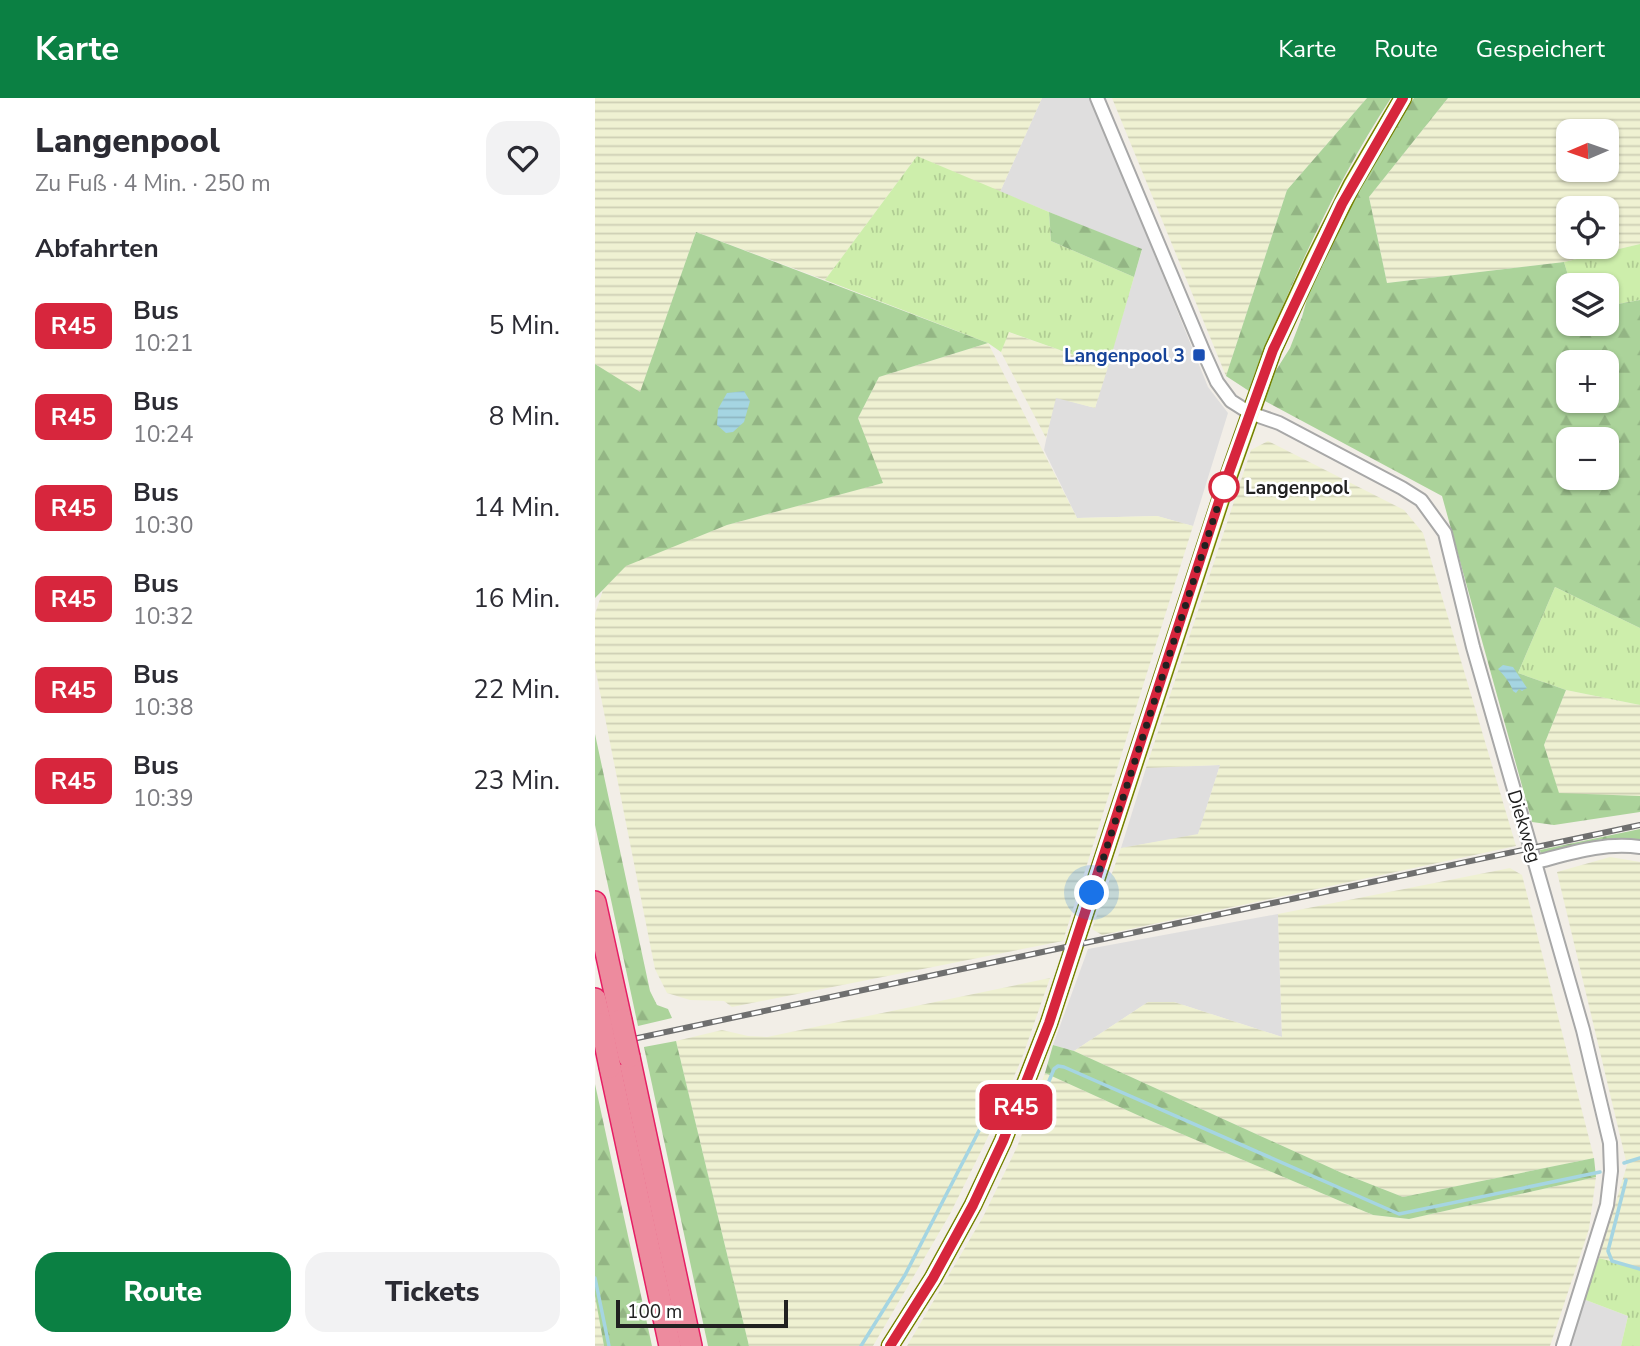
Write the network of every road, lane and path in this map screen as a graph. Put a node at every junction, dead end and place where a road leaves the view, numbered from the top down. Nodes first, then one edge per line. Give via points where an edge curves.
1 (1097, 98) edge
2 (1403, 98) edge
3 (1250, 413) junction
4 (1640, 847) edge
5 (1536, 862) junction
6 (595, 902) edge
7 (595, 999) edge
8 (610, 1022) junction
9 (619, 1062) junction
10 (670, 1346) edge
11 (691, 1346) edge
12 (890, 1346) edge
13 (1563, 1346) edge

1 - 3 street via 1217,382 1231,401
2 - 3 main road via 1314,261
3 - 5 street, Diekweg via 1279,423 1402,488 1421,500 1445,533
3 - 12 main road via 1035,1059 973,1205
4 - 5 street via 1602,846
5 - 13 street, Diekweg via 1610,1143 1607,1205
6 - 8 highway
7 - 8 highway
8 - 9 highway, bridge
9 - 10 highway
9 - 11 highway

